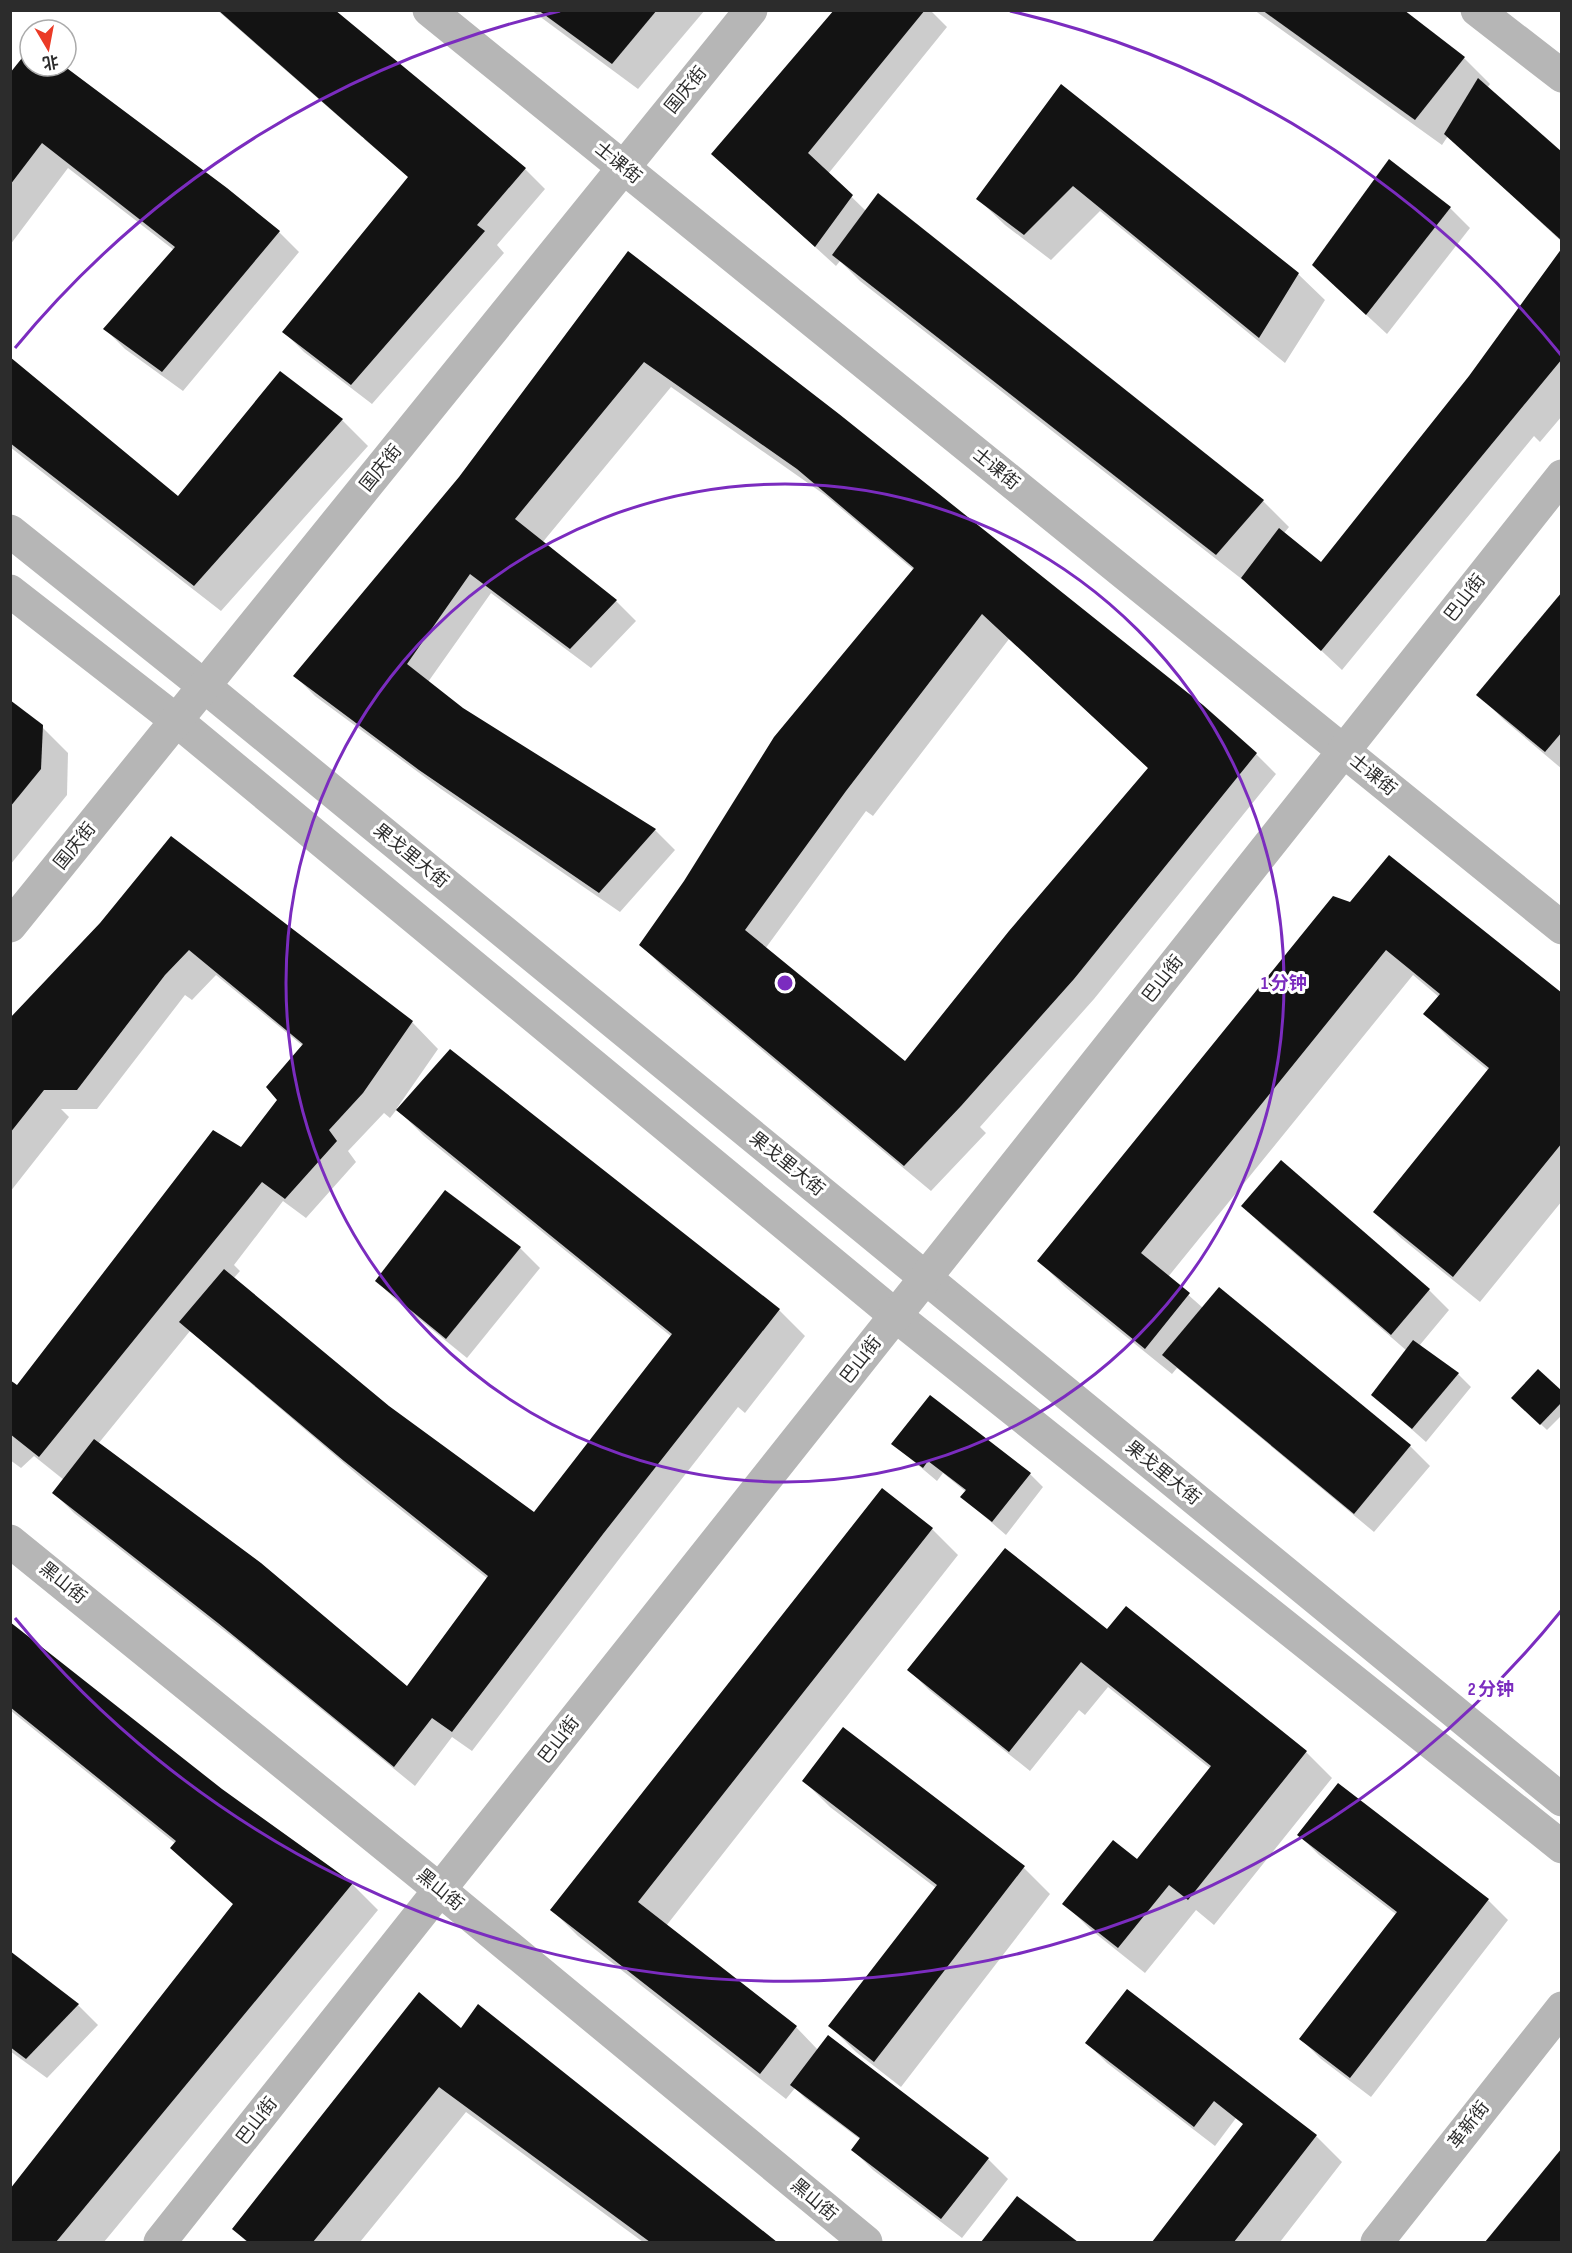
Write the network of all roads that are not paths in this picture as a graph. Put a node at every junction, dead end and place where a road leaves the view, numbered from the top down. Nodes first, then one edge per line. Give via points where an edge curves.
1 (429, 10) edge
2 (751, 10) edge
3 (1477, 10) edge
4 (1562, 76) edge
5 (624, 168) junction
6 (1562, 477) edge
7 (10, 531) edge
8 (10, 591) edge
9 (204, 687) junction
10 (177, 721) junction
11 (1344, 751) junction
12 (10, 926) edge
13 (1562, 927) edge
14 (925, 1278) junction
15 (896, 1316) junction
16 (10, 1541) edge
17 (1562, 1800) edge
18 (1562, 1847) edge
19 (440, 1890) junction
20 (1562, 2008) edge
21 (160, 2242) edge
22 (866, 2242) edge
23 (1377, 2242) edge

1 - 5 street, 士课街
2 - 5 street, 国庆街
3 - 4 street
5 - 9 street, 国庆街
5 - 11 street, 士课街
6 - 11 street, 巴山街
7 - 9 street, 果戈里大街
8 - 10 street
9 - 10 street, 国庆街
9 - 14 street, 果戈里大街
10 - 12 street, 国庆街
10 - 15 street
11 - 13 street, 士课街
11 - 14 street, 巴山街
14 - 15 street, 巴山街
14 - 17 street, 果戈里大街
15 - 18 street
15 - 19 street, 巴山街
16 - 19 street, 黑山街
19 - 21 street, 巴山街
19 - 22 street, 黑山街
20 - 23 street, 革新街

